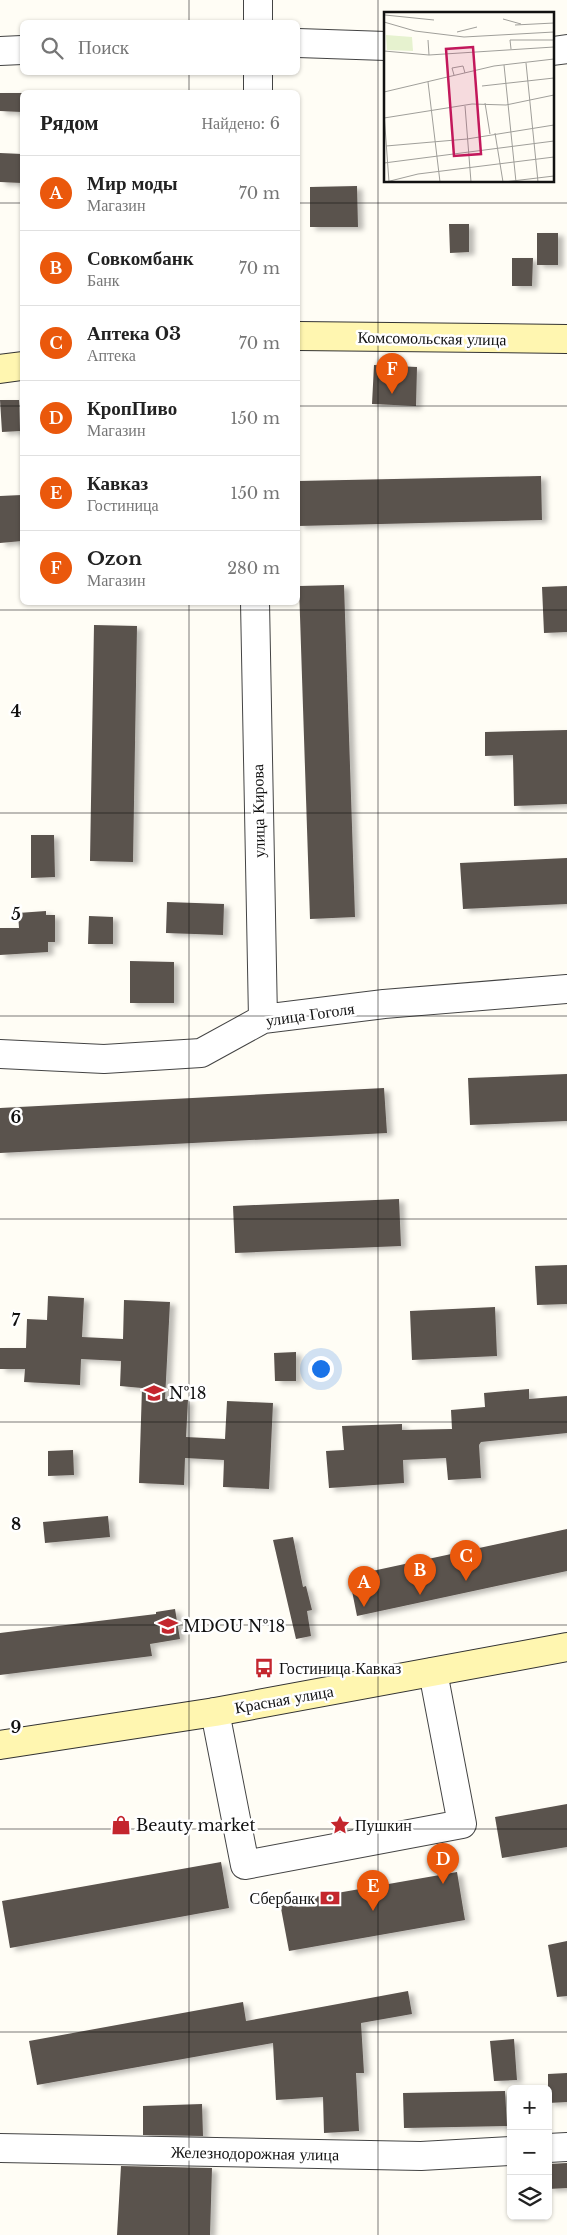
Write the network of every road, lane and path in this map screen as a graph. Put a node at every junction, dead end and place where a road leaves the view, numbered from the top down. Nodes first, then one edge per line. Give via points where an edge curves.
1 (258, 0) edge
2 (258, 20) edge
3 (300, 43) edge
4 (384, 46) edge
5 (567, 49) edge
6 (20, 50) edge
7 (554, 50) edge
8 (0, 51) edge
9 (258, 75) edge
10 (258, 90) edge
11 (300, 336) edge
12 (567, 340) edge
13 (20, 366) edge
14 (0, 370) edge
15 (254, 605) edge
16 (567, 989) edge
17 (263, 1019) junction
18 (0, 1054) edge
19 (567, 1647) edge
20 (433, 1672) junction
21 (215, 1712) junction
22 (0, 1745) edge
23 (567, 2147) edge
24 (0, 2148) edge
25 (552, 2148) edge
26 (507, 2151) edge

1 - 2 street
3 - 4 street
5 - 7 street
6 - 8 street
9 - 10 street
11 - 12 main road, Комсомольская улица
13 - 14 main road
15 - 17 street, улица Кирова
16 - 17 street, улица Гоголя via 384,1004
17 - 18 street, улица Гоголя via 201,1053 104,1059
19 - 20 main road, Красная улица
20 - 21 main road, Красная улица
20 - 21 street via 462,1824 245,1865
21 - 22 main road, Красная улица
23 - 25 street
24 - 26 street, Железнодорожная улица via 421,2156

